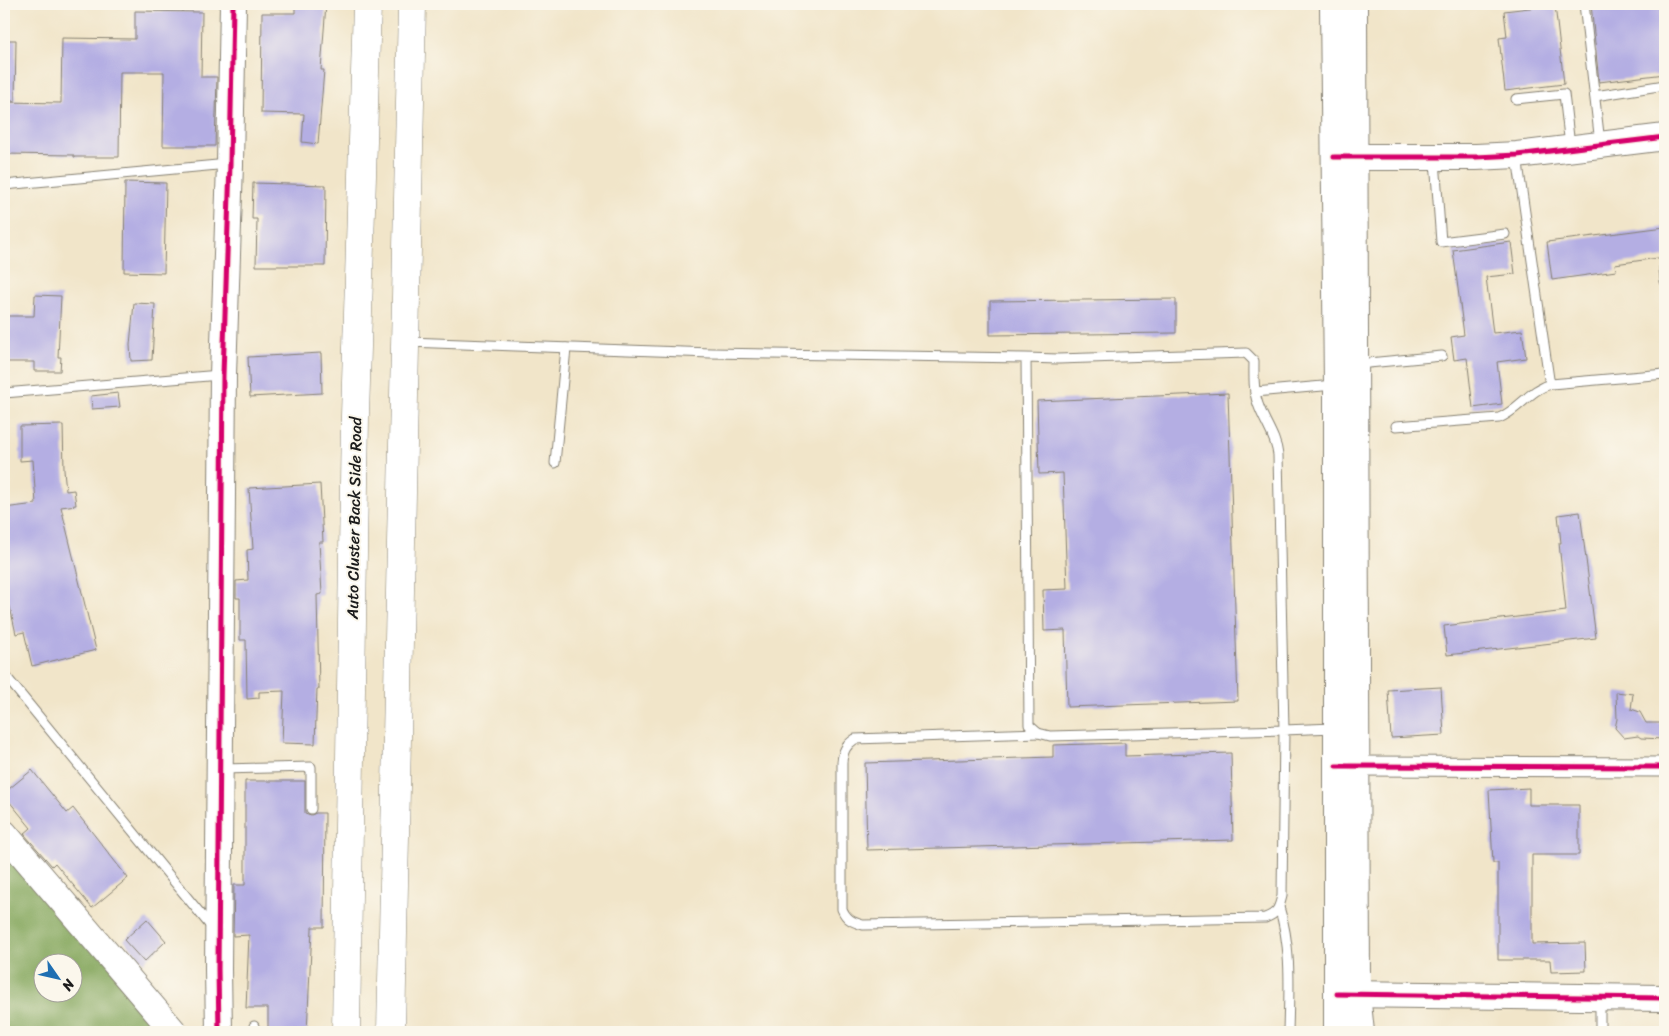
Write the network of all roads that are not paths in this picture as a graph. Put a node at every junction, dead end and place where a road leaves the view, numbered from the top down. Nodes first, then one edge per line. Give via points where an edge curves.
1 (233, 4) edge
2 (367, 4) edge
3 (412, 4) edge
4 (1333, 4) edge
5 (1354, 4) edge
6 (1584, 4) edge
7 (1665, 85) edge
8 (1595, 96) junction
9 (1516, 99) dead end
10 (1665, 137) edge
11 (1600, 145) junction
12 (1571, 149) junction
13 (1517, 155) junction
14 (1344, 157) junction
15 (1435, 157) junction
16 (230, 164) junction
17 (4, 185) edge
18 (1505, 234) dead end
19 (1664, 268) dead end
20 (1665, 281) edge
21 (405, 342) junction
22 (566, 348) junction
23 (1349, 352) junction
24 (1442, 356) dead end
25 (1026, 358) junction
26 (1665, 374) edge
27 (223, 375) junction
28 (1337, 384) junction
29 (1551, 384) junction
30 (1255, 392) junction
31 (4, 393) edge
32 (1396, 426) dead end
33 (555, 463) dead end
34 (4, 674) edge
35 (1336, 728) junction
36 (1284, 730) junction
37 (1038, 733) junction
38 (1346, 766) junction
39 (1665, 767) edge
40 (220, 769) junction
41 (311, 808) dead end
42 (4, 833) edge
43 (4, 856) edge
44 (1279, 907) junction
45 (219, 937) junction
46 (1347, 994) junction
47 (1600, 997) junction
48 (1665, 998) edge
49 (154, 1032) edge
50 (174, 1032) edge
51 (219, 1032) edge
52 (346, 1032) edge
53 (391, 1032) edge
54 (1288, 1032) edge
55 (1337, 1032) edge
56 (1361, 1032) edge
57 (1600, 1032) edge

1 - 16 main road
2 - 52 main road, Auto Cluster Back Side Road via 355,416
3 - 21 main road
4 - 14 main road
5 - 14 main road
6 - 8 lane
7 - 8 lane
8 - 11 lane
9 - 12 lane via 1564,94
10 - 11 main road
11 - 12 main road
12 - 13 main road
13 - 15 main road
13 - 29 lane
14 - 15 main road
14 - 23 main road
15 - 18 lane via 1441,242
16 - 17 lane
16 - 27 main road
19 - 20 lane
21 - 22 lane
21 - 53 main road
22 - 25 lane
22 - 33 lane
23 - 24 lane
23 - 28 main road
23 - 38 main road
25 - 30 lane via 1246,353 1254,362
25 - 37 lane via 1029,724
26 - 29 lane
27 - 31 lane
27 - 40 main road
28 - 30 lane
28 - 35 main road
29 - 32 lane via 1499,418
30 - 36 lane via 1278,455
34 - 45 lane
35 - 36 lane
35 - 38 main road
36 - 37 lane via 1050,736
36 - 44 lane via 1282,896
37 - 44 lane via 855,739 848,744 842,762 842,908 846,917 863,925 1266,918 1274,915
38 - 39 street
38 - 46 main road
40 - 41 lane via 311,767
40 - 45 main road
42 - 50 main road
43 - 49 main road
44 - 54 lane via 1289,965
45 - 51 main road
46 - 47 main road
46 - 55 main road
46 - 56 main road
47 - 48 main road
47 - 57 lane

